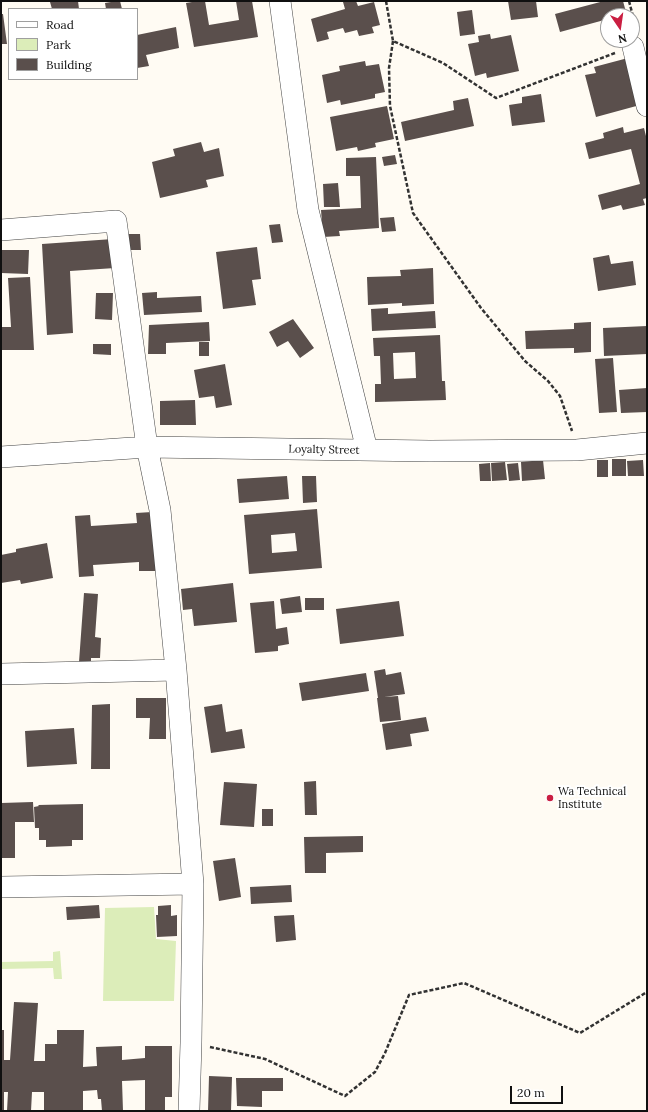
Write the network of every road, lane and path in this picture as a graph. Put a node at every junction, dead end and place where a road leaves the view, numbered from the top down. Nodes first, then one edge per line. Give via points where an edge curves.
1 (280, 1) edge
2 (386, 1) edge
3 (393, 41) junction
4 (630, 48) edge
5 (633, 48) edge
6 (647, 106) edge
7 (1, 230) edge
8 (647, 443) edge
9 (147, 447) junction
10 (367, 450) junction
11 (577, 450) junction
12 (1, 457) edge
13 (176, 670) junction
14 (1, 674) edge
15 (193, 884) junction
16 (1, 887) edge
17 (647, 992) edge
18 (191, 1043) junction
19 (189, 1111) edge

1 - 10 street via 308,210
2 - 3 path
3 - 4 path via 442,63 496,98
3 - 11 path via 389,68 390,106 414,213 481,308 525,361 560,396
5 - 6 street
7 - 9 street via 116,221
8 - 11 street, Loyalty Street
9 - 10 street, Loyalty Street
9 - 12 street, Loyalty Street
9 - 13 street via 160,510
10 - 11 street, Loyalty Street
13 - 14 street
13 - 15 street
15 - 16 street
15 - 18 street
17 - 18 path via 580,1033 464,984 409,995 375,1072 345,1096 265,1059
18 - 19 street

